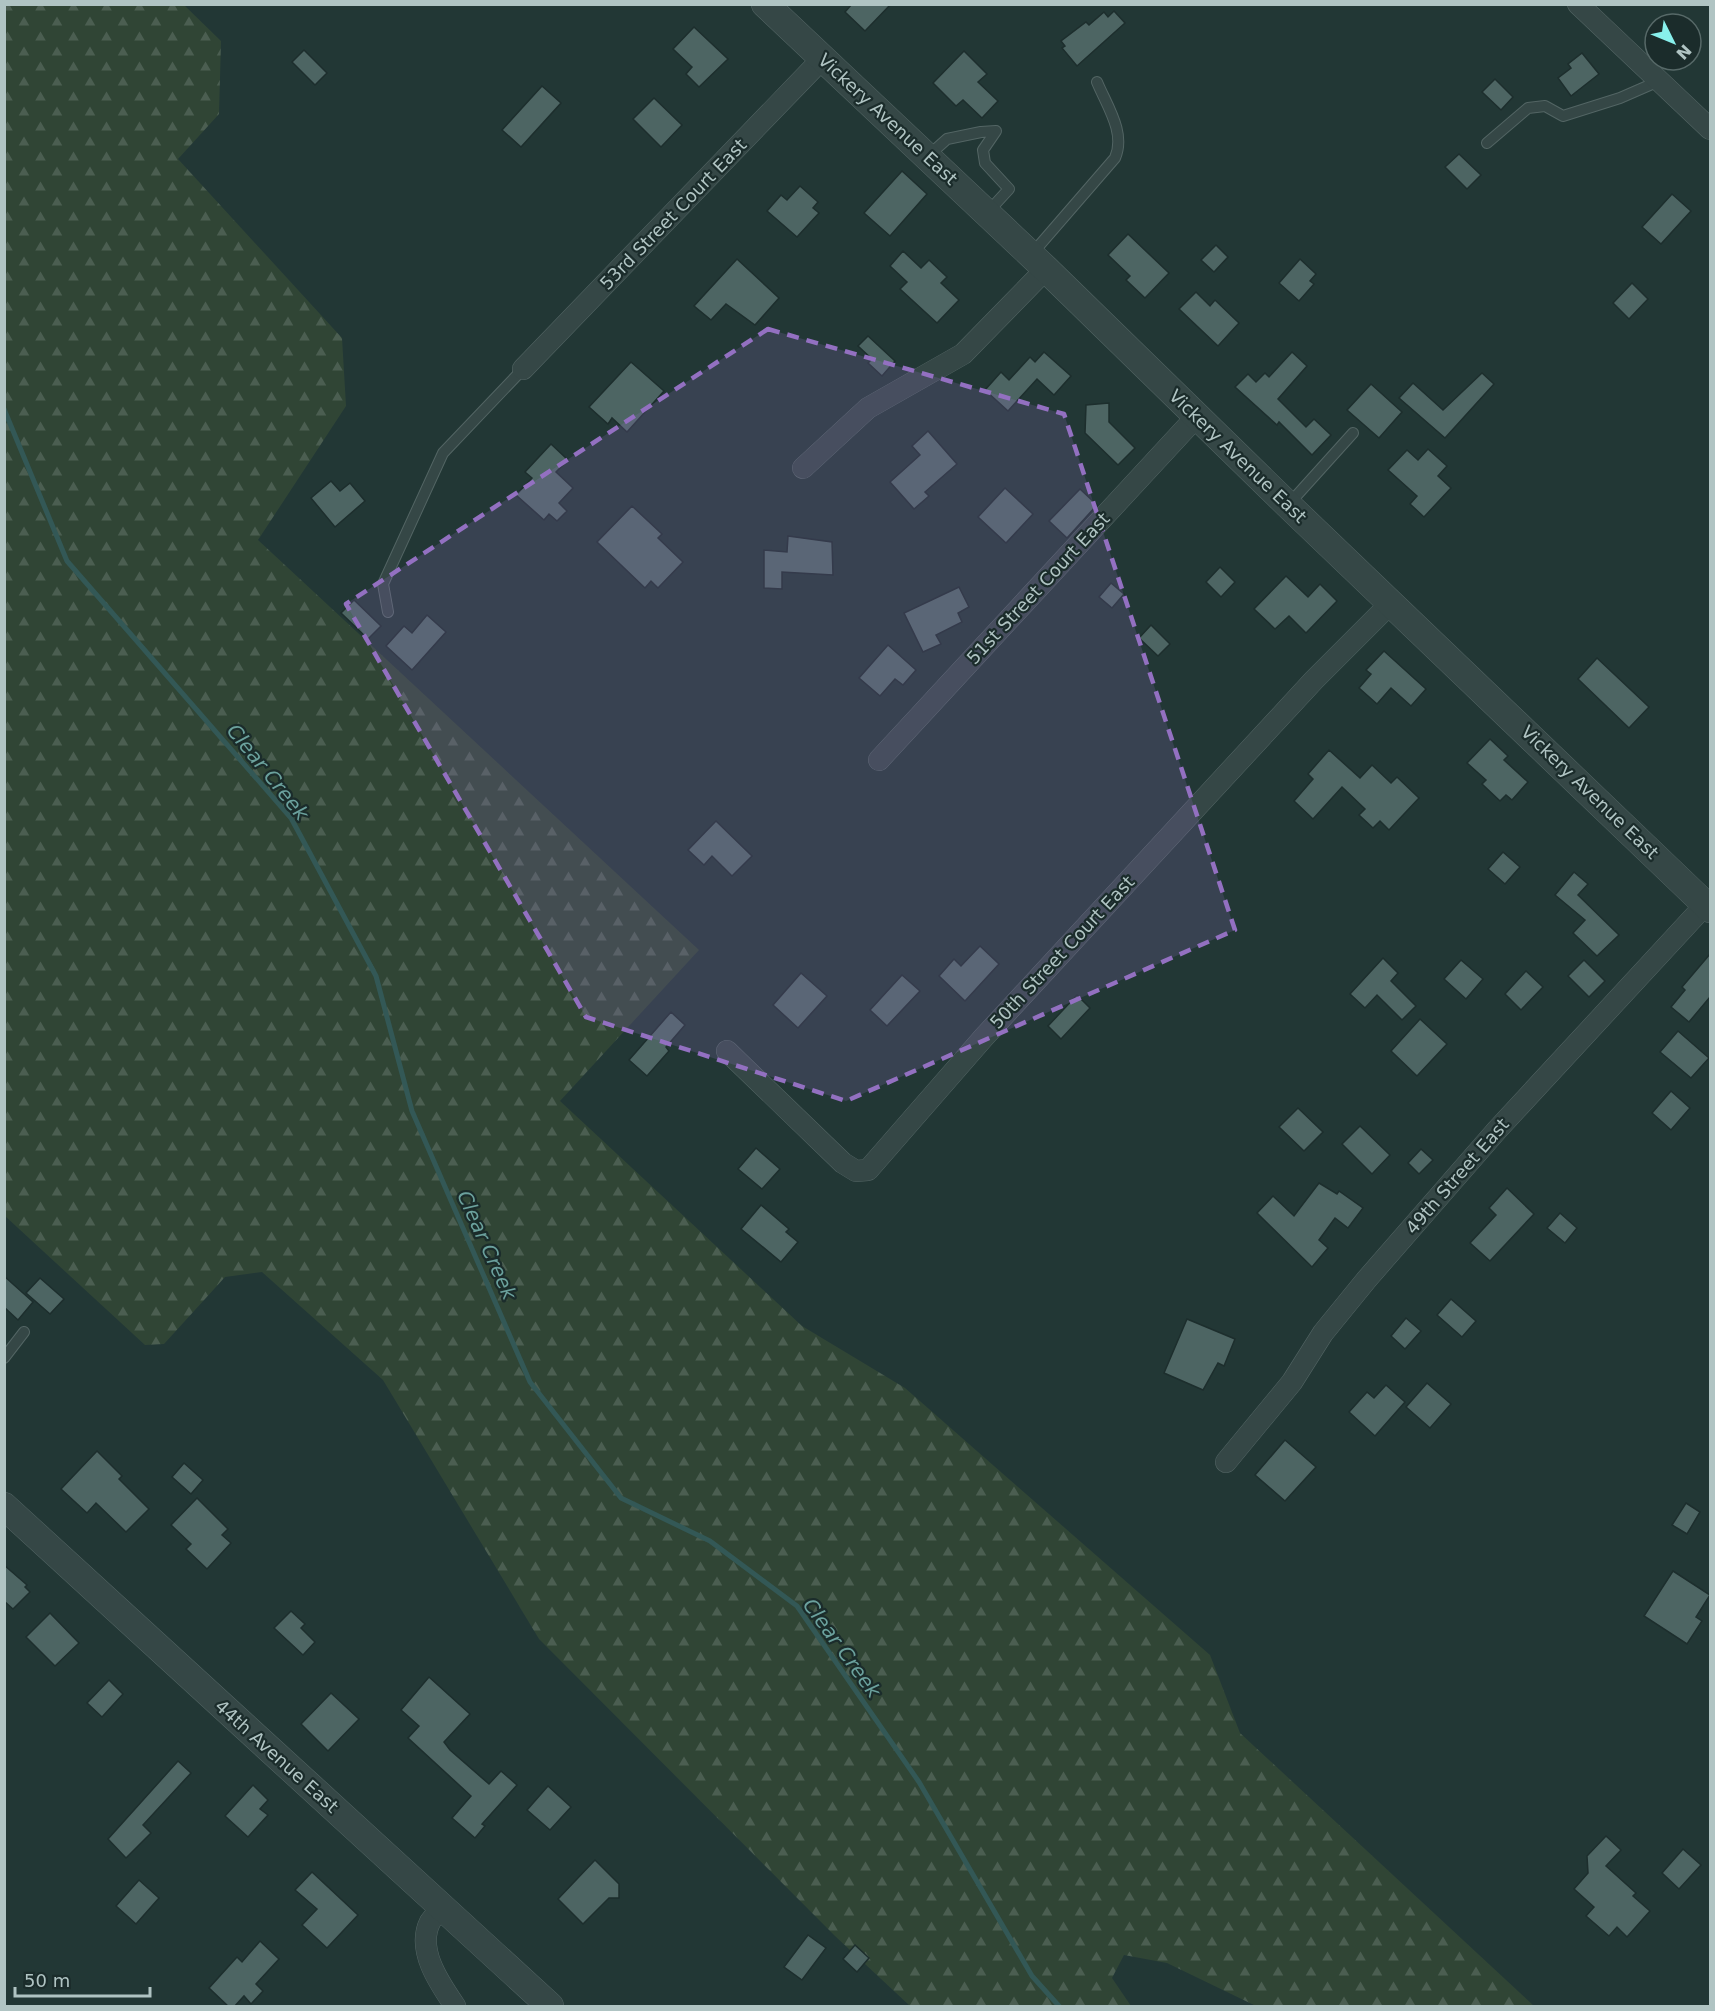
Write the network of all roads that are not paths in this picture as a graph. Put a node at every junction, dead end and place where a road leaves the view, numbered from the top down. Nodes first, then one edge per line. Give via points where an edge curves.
1 (765, 4) edge
2 (1578, 4) edge
3 (823, 58) junction
4 (1659, 81) junction
5 (1097, 82) dead end
6 (1710, 129) edge
7 (1487, 143) dead end
8 (928, 157) junction
9 (987, 213) junction
10 (1038, 262) junction
11 (523, 369) joint
12 (1197, 416) junction
13 (1353, 433) dead end
14 (804, 468) dead end
15 (1288, 505) junction
16 (1392, 602) junction
17 (388, 612) dead end
18 (879, 760) dead end
19 (1708, 907) edge
20 (727, 1052) dead end
21 (24, 1332) dead end
22 (4, 1358) edge
23 (1227, 1462) dead end
24 (4, 1506) edge
25 (443, 1908) junction
26 (455, 2007) edge
27 (550, 2007) edge

1 - 3 street, Vickery Avenue East
2 - 4 street
3 - 8 street, Vickery Avenue East
3 - 11 street, 53rd Street Court East
4 - 6 street
4 - 7 lane via 1563,116 1545,106 1528,108
5 - 10 lane via 1120,135 1120,147
8 - 9 street, Vickery Avenue East
8 - 9 lane via 947,139 996,131 983,150 985,163 1009,189
9 - 10 street, Vickery Avenue East
10 - 12 street, Vickery Avenue East
10 - 14 street via 963,354 868,408
11 - 17 lane via 443,453 383,584
12 - 15 street, Vickery Avenue East
12 - 18 street, 51st Street Court East
13 - 15 lane
15 - 16 street, Vickery Avenue East
16 - 19 street, Vickery Avenue East
16 - 20 street, 50th Street Court East via 1314,680 984,1037 868,1170 856,1171 843,1163
19 - 23 street, 49th Street East via 1505,1121 1367,1280
21 - 22 lane
24 - 25 street, 44th Avenue East
25 - 26 street via 430,1922 426,1948
25 - 27 street, 44th Avenue East

